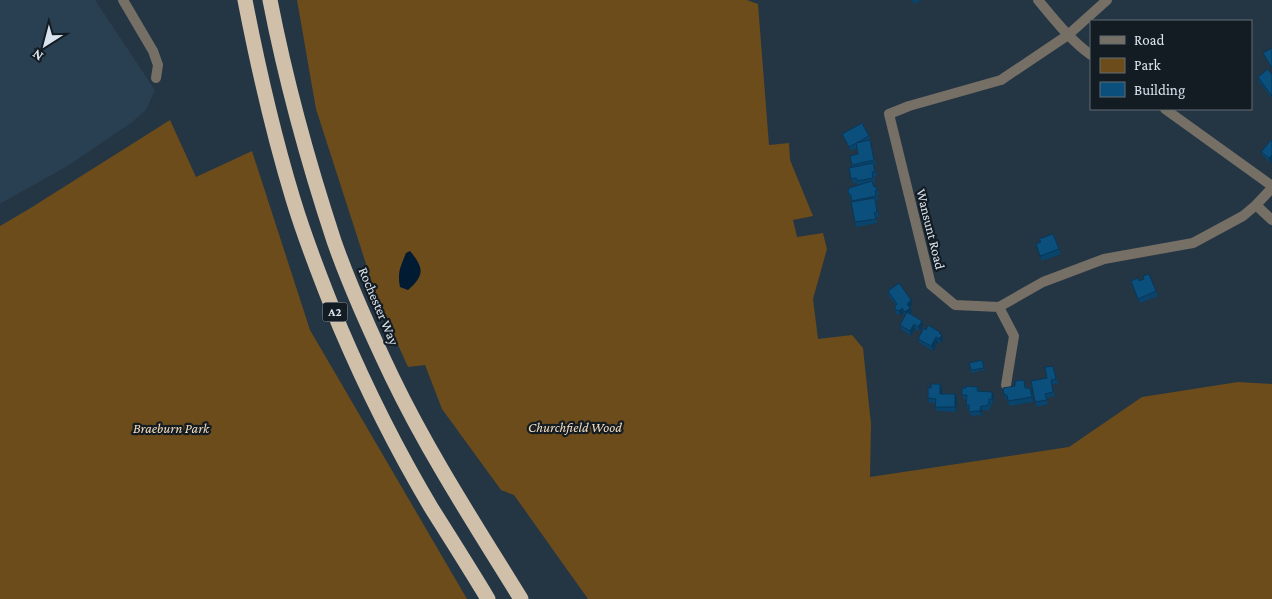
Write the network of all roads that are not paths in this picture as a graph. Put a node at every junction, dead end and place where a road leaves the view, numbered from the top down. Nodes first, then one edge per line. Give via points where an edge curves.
1 (123, 0) edge
2 (246, 0) edge
3 (270, 0) edge
4 (1038, 0) edge
5 (1107, 0) edge
6 (1068, 35) junction
7 (1090, 54) edge
8 (156, 78) dead end
9 (1166, 110) edge
10 (1272, 187) edge
11 (1256, 206) junction
12 (1272, 220) edge
13 (999, 307) junction
14 (1006, 385) edge
15 (488, 599) edge
16 (521, 599) edge

1 - 8 street via 153,52 158,65
2 - 15 highway, A2 via 274,132 316,266 341,328 399,449
3 - 16 highway, Rochester Way / A2 via 297,118 335,242 367,322 392,378 451,486
4 - 6 street
5 - 6 street, Wansunt Road
6 - 7 street
6 - 13 street, Wansunt Road via 1001,80 889,114 931,285 955,306
9 - 10 street
10 - 11 street
11 - 12 street
11 - 13 street via 1194,243 1104,259 1042,282
13 - 14 street via 1014,336

